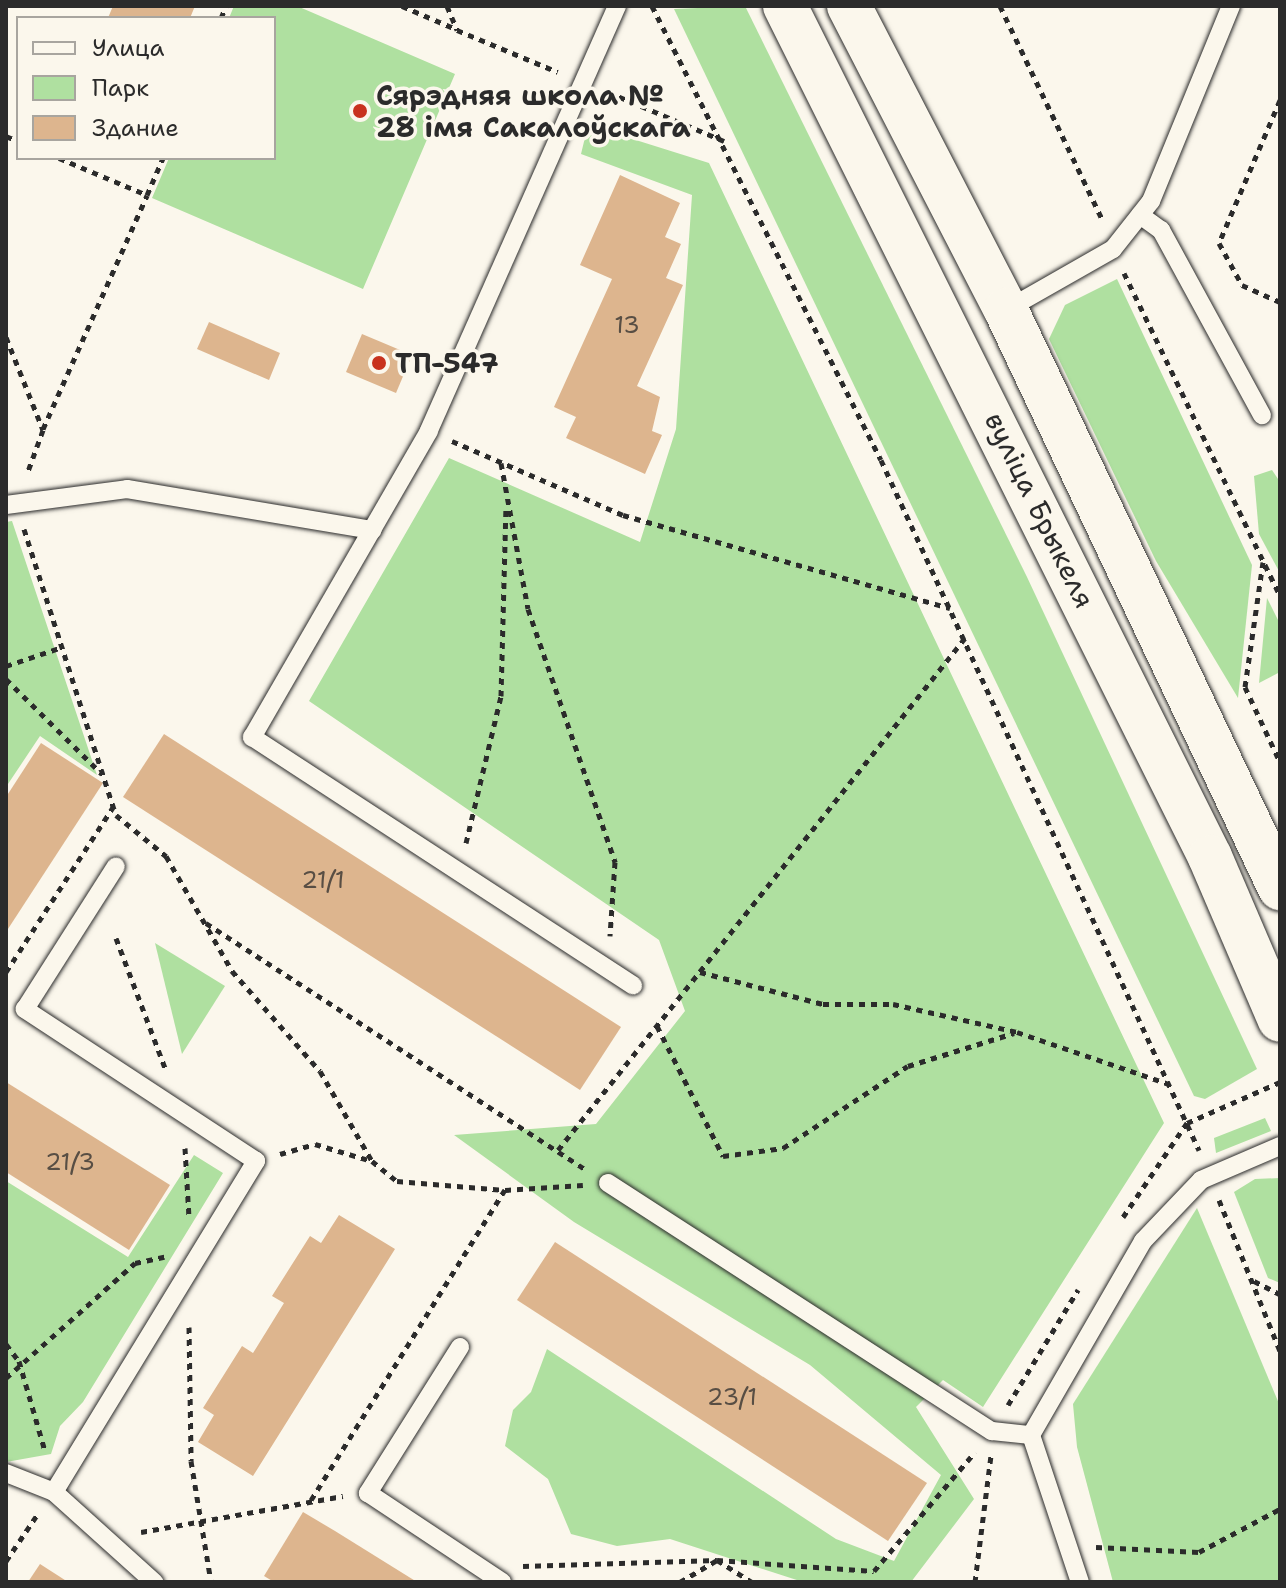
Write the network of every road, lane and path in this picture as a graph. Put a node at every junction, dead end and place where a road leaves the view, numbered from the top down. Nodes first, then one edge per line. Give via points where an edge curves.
1 (402, 6) edge
2 (447, 6) edge
3 (652, 6) edge
4 (785, 6) edge
5 (849, 6) edge
6 (1000, 6) edge
7 (1231, 6) edge
8 (609, 9) edge
9 (457, 30) junction
10 (581, 81) junction
11 (1280, 100) edge
12 (725, 141) junction
13 (64, 160) edge
14 (162, 160) edge
15 (147, 195) junction
16 (1140, 215) junction
17 (1103, 225) dead end
18 (1123, 271) dead end
19 (1280, 302) edge
20 (1006, 310) junction
21 (6, 337) edge
22 (1262, 415) dead end
23 (43, 430) junction
24 (429, 431) junction
25 (501, 462) junction
26 (506, 492) junction
27 (11, 504) edge
28 (373, 530) junction
29 (1263, 561) junction
30 (1280, 596) edge
31 (951, 608) junction
32 (965, 638) junction
33 (62, 647) junction
34 (6, 666) edge
35 (6, 679) edge
36 (1280, 762) edge
37 (104, 775) junction
38 (114, 806) junction
39 (116, 866) dead end
40 (455, 870) junction
41 (1280, 888) edge
42 (203, 921) junction
43 (116, 938) dead end
44 (607, 968) junction
45 (6, 972) edge
46 (700, 972) junction
47 (633, 985) dead end
48 (1280, 1020) edge
49 (657, 1026) junction
50 (1017, 1032) junction
51 (1280, 1082) edge
52 (171, 1083) dead end
53 (1169, 1084) junction
54 (1187, 1123) junction
55 (1280, 1146) edge
56 (197, 1148) dead end
57 (558, 1150) junction
58 (256, 1161) junction
59 (372, 1161) junction
60 (1209, 1174) junction
61 (608, 1183) junction
62 (505, 1190) junction
63 (190, 1238) junction
64 (189, 1270) junction
65 (1253, 1281) junction
66 (1280, 1294) edge
67 (6, 1344) edge
68 (460, 1347) dead end
69 (1280, 1351) edge
70 (19, 1361) junction
71 (6, 1378) edge
72 (992, 1431) junction
73 (1031, 1435) junction
74 (57, 1453) dead end
75 (6, 1473) edge
76 (54, 1492) junction
77 (368, 1493) junction
78 (311, 1500) junction
79 (1280, 1509) edge
80 (201, 1517) junction
81 (110, 1539) junction
82 (1068, 1546) junction
83 (717, 1560) junction
84 (6, 1561) edge
85 (482, 1569) junction
86 (154, 1582) edge
87 (211, 1582) edge
88 (502, 1582) edge
89 (680, 1582) edge
90 (752, 1582) edge
91 (975, 1582) edge
92 (1080, 1582) edge

1 - 9 path
2 - 9 path
3 - 12 path
4 - 48 main road, вуліца Брыкеля via 1196,829
5 - 20 main road, вуліца Брыкеля
6 - 17 path
7 - 16 lane
8 - 10 lane
9 - 10 path
10 - 12 path
10 - 24 lane
11 - 19 path via 1219,243 1242,285
12 - 31 path
13 - 15 path
14 - 15 path
15 - 23 path
16 - 20 lane via 1113,249
16 - 22 lane via 1161,230
18 - 29 path
20 - 41 main road, вуліца Брыкеля
21 - 23 path
23 - 27 path
24 - 25 path
24 - 28 lane
25 - 26 path
25 - 31 path via 623,515
26 - 40 path via 501,696
26 - 44 path via 528,609 615,862
27 - 28 lane via 127,489
27 - 33 path
28 - 40 lane via 252,737
29 - 30 path
29 - 36 path via 1245,687
31 - 32 path
32 - 46 path
32 - 53 path
33 - 34 path
33 - 37 path
35 - 37 path
37 - 38 path
38 - 42 path via 166,856
38 - 45 path
39 - 58 lane via 25,1009
40 - 44 lane
42 - 57 path
42 - 59 path via 232,971 320,1071
43 - 52 path
44 - 47 lane
46 - 49 path
46 - 50 path via 823,1004 893,1004
49 - 50 path via 723,1156 783,1148 908,1066
49 - 57 path
50 - 53 path
51 - 54 path
53 - 54 path
54 - 60 path
55 - 60 lane
56 - 63 path via 185,1141
57 - 61 path
58 - 59 path via 315,1144
58 - 64 lane
59 - 62 path via 397,1181
60 - 65 path
60 - 73 lane via 1143,1241
61 - 62 path
61 - 72 lane
62 - 78 path
63 - 64 path
63 - 70 path via 180,1254 135,1263
64 - 76 lane
64 - 80 path via 191,1461
65 - 66 path
65 - 69 path
67 - 70 path
68 - 77 lane
70 - 71 path
70 - 74 path via 49,1465
72 - 73 lane
72 - 83 path via 874,1571
72 - 91 path via 990,1509
73 - 82 lane
75 - 76 lane
76 - 81 lane
76 - 84 path
77 - 78 path
77 - 85 lane
78 - 80 path
79 - 82 path via 1199,1552
80 - 81 path
80 - 87 path
81 - 86 lane
82 - 92 lane
83 - 85 path
83 - 89 path
83 - 90 path
85 - 88 lane

